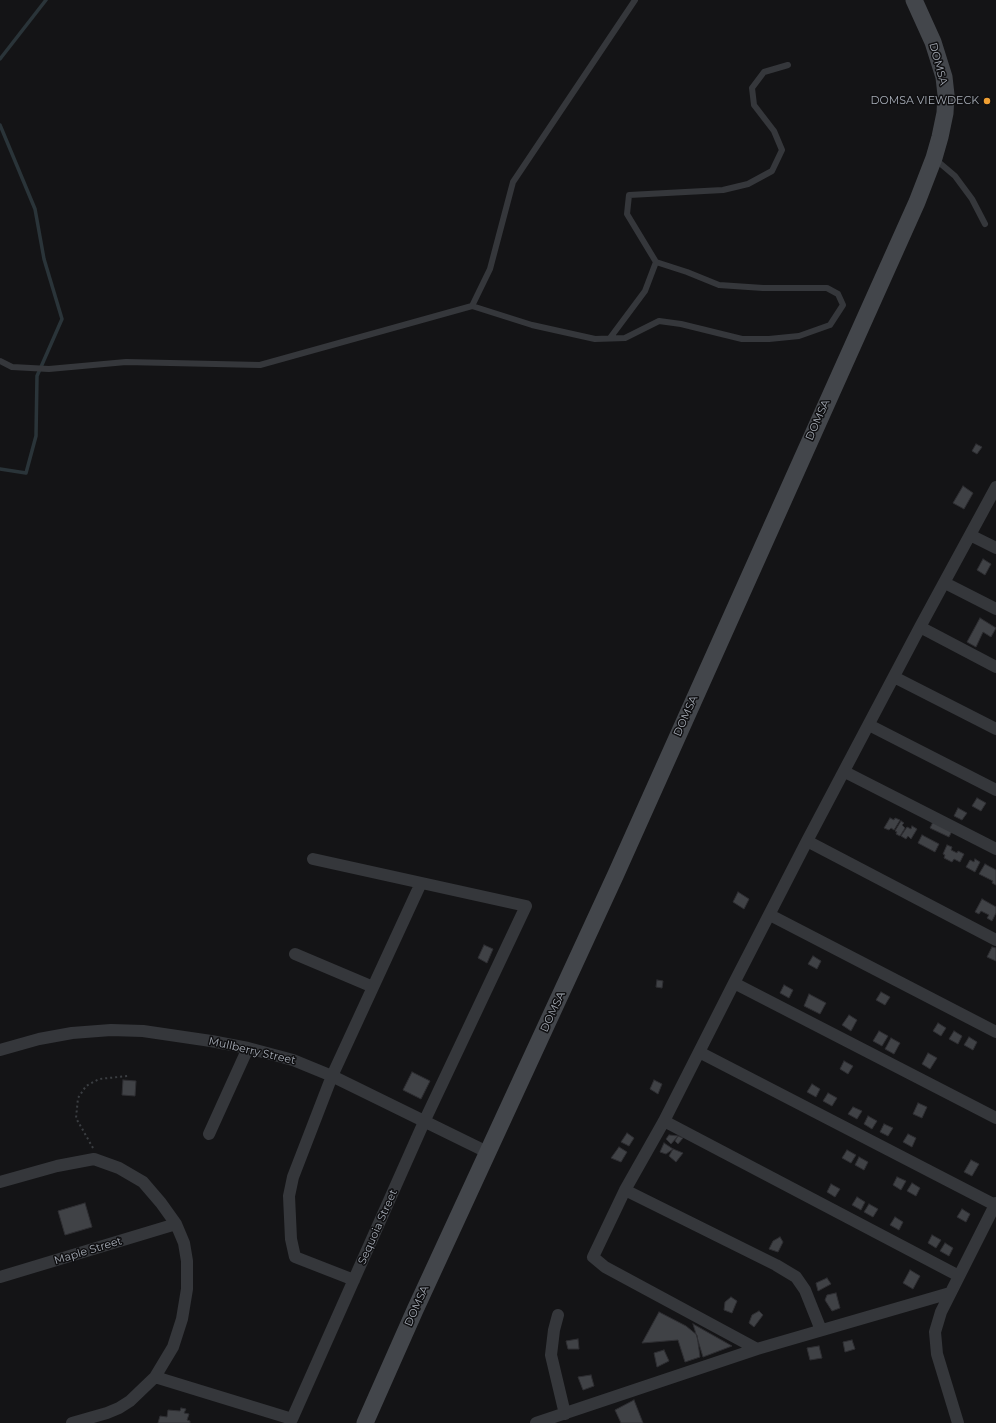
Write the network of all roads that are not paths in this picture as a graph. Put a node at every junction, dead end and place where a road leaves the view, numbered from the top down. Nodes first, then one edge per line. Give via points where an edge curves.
1 (635, 0) edge
2 (914, 0) edge
3 (788, 65) dead end
4 (934, 158) junction
5 (985, 224) dead end
6 (656, 262) junction
7 (472, 306) junction
8 (610, 338) junction
9 (0, 361) edge
10 (996, 489) edge
11 (970, 535) junction
12 (996, 548) edge
13 (945, 582) junction
14 (996, 609) edge
15 (920, 627) junction
16 (996, 667) edge
17 (894, 677) junction
18 (869, 725) junction
19 (996, 729) edge
20 (845, 772) junction
21 (996, 790) edge
22 (807, 842) junction
23 (996, 849) edge
24 (313, 858) dead end
25 (422, 883) junction
26 (770, 915) junction
27 (996, 940) edge
28 (295, 954) dead end
29 (734, 982) junction
30 (373, 987) junction
31 (996, 1032) edge
32 (248, 1048) junction
33 (0, 1050) edge
34 (699, 1052) junction
35 (332, 1076) junction
36 (996, 1118) edge
37 (664, 1121) junction
38 (424, 1122) junction
39 (209, 1134) dead end
40 (487, 1152) junction
41 (0, 1182) edge
42 (625, 1190) junction
43 (995, 1204) edge
44 (176, 1224) junction
45 (959, 1276) junction
46 (0, 1277) edge
47 (354, 1280) junction
48 (950, 1293) junction
49 (558, 1315) dead end
50 (821, 1330) junction
51 (756, 1349) junction
52 (156, 1377) junction
53 (565, 1414) junction
54 (72, 1423) edge
55 (365, 1423) edge
56 (536, 1423) edge
57 (958, 1423) edge

1 - 7 lane via 513,182 490,269
2 - 4 main road, DOMSA via 933,42 944,77 945,113
3 - 6 lane via 764,72 752,88 754,104 774,131 782,150 772,172 748,184 723,190 628,195 627,214
4 - 5 lane via 956,176
4 - 40 main road, DOMSA via 917,202 616,874
6 - 8 lane via 644,291
6 - 8 lane via 719,285 827,288 838,294 843,305 830,325 799,336 742,339 659,321 625,338
7 - 8 lane via 532,326 575,336
7 - 9 lane via 260,365 126,362 49,369 12,367
10 - 11 street
11 - 12 street
11 - 13 street
13 - 14 street
13 - 15 street
15 - 16 street
15 - 17 street
17 - 18 street
17 - 19 street
18 - 20 street
18 - 21 street
20 - 22 street
20 - 23 street
22 - 26 street
22 - 27 street
24 - 25 street
25 - 30 street
25 - 38 street, Sequoia Street via 526,906
26 - 29 street
26 - 31 street
28 - 30 street
29 - 34 street
29 - 36 street
30 - 35 street
32 - 33 street, Mullberry Street via 143,1031 111,1030 72,1033
32 - 35 street, Mullberry Street via 293,1060
32 - 39 street
34 - 37 street
34 - 43 street
35 - 38 street, Mullberry Street
35 - 47 street via 293,1177 289,1196 291,1238 295,1257
37 - 42 street
37 - 45 street
38 - 40 street, Mullberry Street
38 - 47 street, Sequoia Street
40 - 55 main road, DOMSA
41 - 44 street via 94,1159 119,1168 143,1182
42 - 50 street via 796,1277 805,1290
42 - 51 street via 593,1257 605,1267
43 - 45 street
44 - 46 street, Maple Street
44 - 52 street via 184,1243 187,1289 182,1319 173,1347
45 - 48 street
47 - 52 street, Sequoia Street via 292,1419
48 - 50 street
48 - 57 street via 935,1332 937,1354
49 - 53 street via 551,1355
50 - 51 street
51 - 53 street
52 - 54 street via 119,1408
53 - 56 street

